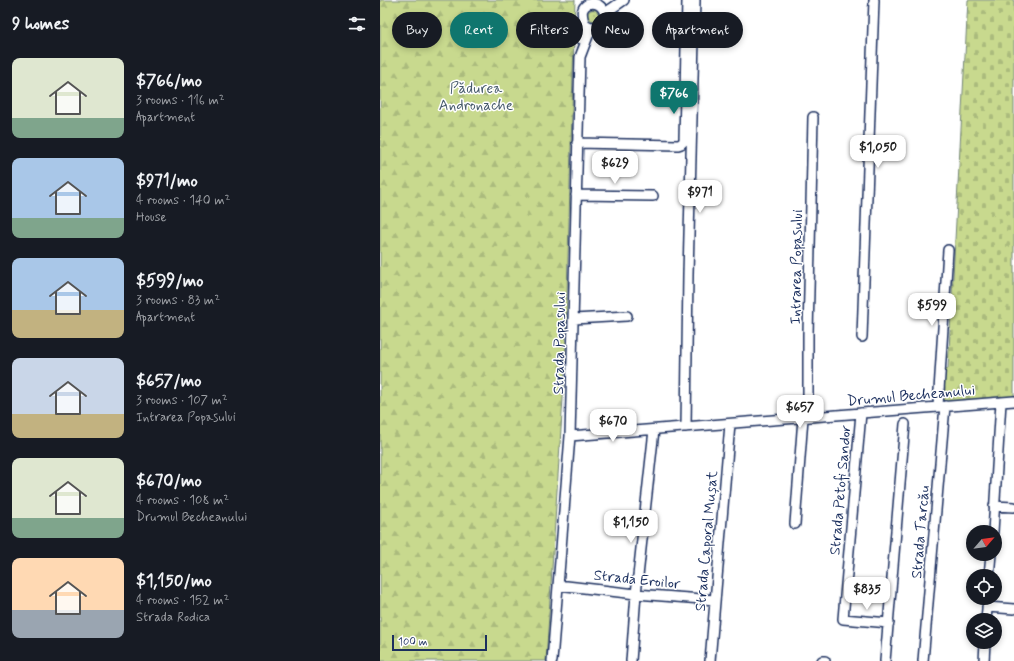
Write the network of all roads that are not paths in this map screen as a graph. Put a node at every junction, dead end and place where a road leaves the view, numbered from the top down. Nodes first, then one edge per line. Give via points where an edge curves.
1 (614, 0) edge
2 (624, 0) edge
3 (687, 0) edge
4 (695, 0) edge
5 (874, 0) edge
6 (582, 4) edge
7 (597, 5) edge
8 (584, 23) junction
9 (591, 27) edge
10 (591, 31) edge
11 (580, 57) junction
12 (813, 117) dead end
13 (577, 143) junction
14 (576, 196) junction
15 (653, 196) dead end
16 (948, 250) dead end
17 (627, 316) dead end
18 (574, 319) junction
19 (862, 337) dead end
20 (1014, 401) edge
21 (1001, 402) junction
22 (941, 406) junction
23 (861, 413) junction
24 (806, 418) junction
25 (730, 424) junction
26 (905, 424) dead end
27 (686, 427) junction
28 (654, 430) junction
29 (570, 436) junction
30 (994, 506) junction
31 (1014, 507) edge
32 (795, 524) dead end
33 (993, 525) edge
34 (558, 585) junction
35 (636, 594) junction
36 (715, 600) junction
37 (997, 605) edge
38 (1014, 609) edge
39 (888, 623) junction
40 (985, 649) edge
41 (552, 661) edge
42 (631, 661) edge
43 (710, 661) edge
44 (822, 661) edge
45 (825, 661) edge
46 (885, 661) edge
47 (923, 661) edge
48 (984, 661) edge

1 - 7 street
2 - 7 street
3 - 13 street via 683,142 678,145
4 - 27 street
5 - 19 street
6 - 7 street
6 - 8 street
8 - 9 street
8 - 11 street
10 - 11 street, Strada Popasului
11 - 13 street, Strada Popasului
12 - 24 street, Intrarea Popasului
13 - 14 street, Strada Popasului
14 - 15 street
14 - 18 street, Strada Popasului
16 - 22 street, Strada Tarcău
17 - 18 street
18 - 29 street, Strada Popasului
20 - 21 street, Drumul Becheanului
21 - 22 street, Drumul Becheanului
21 - 30 street
22 - 23 street, Drumul Becheanului
22 - 47 street, Strada Tarcău
23 - 24 street, Drumul Becheanului
23 - 39 street, Strada Petofi Sandor via 843,619
24 - 25 street, Drumul Becheanului
24 - 32 street, Intrarea Popasului
25 - 27 street, Drumul Becheanului
25 - 36 street, Strada Caporal Mușat
26 - 39 street
27 - 28 street, Drumul Becheanului
28 - 29 street, Drumul Becheanului
28 - 35 street
29 - 34 street, Strada Popasului
30 - 31 street
30 - 33 street
34 - 35 street, Strada Eroilor
34 - 41 street, Strada Popasului
35 - 36 street, Strada Eroilor
35 - 42 street
36 - 43 street, Strada Caporal Mușat
37 - 38 street
39 - 46 street
40 - 48 street
44 - 45 street

